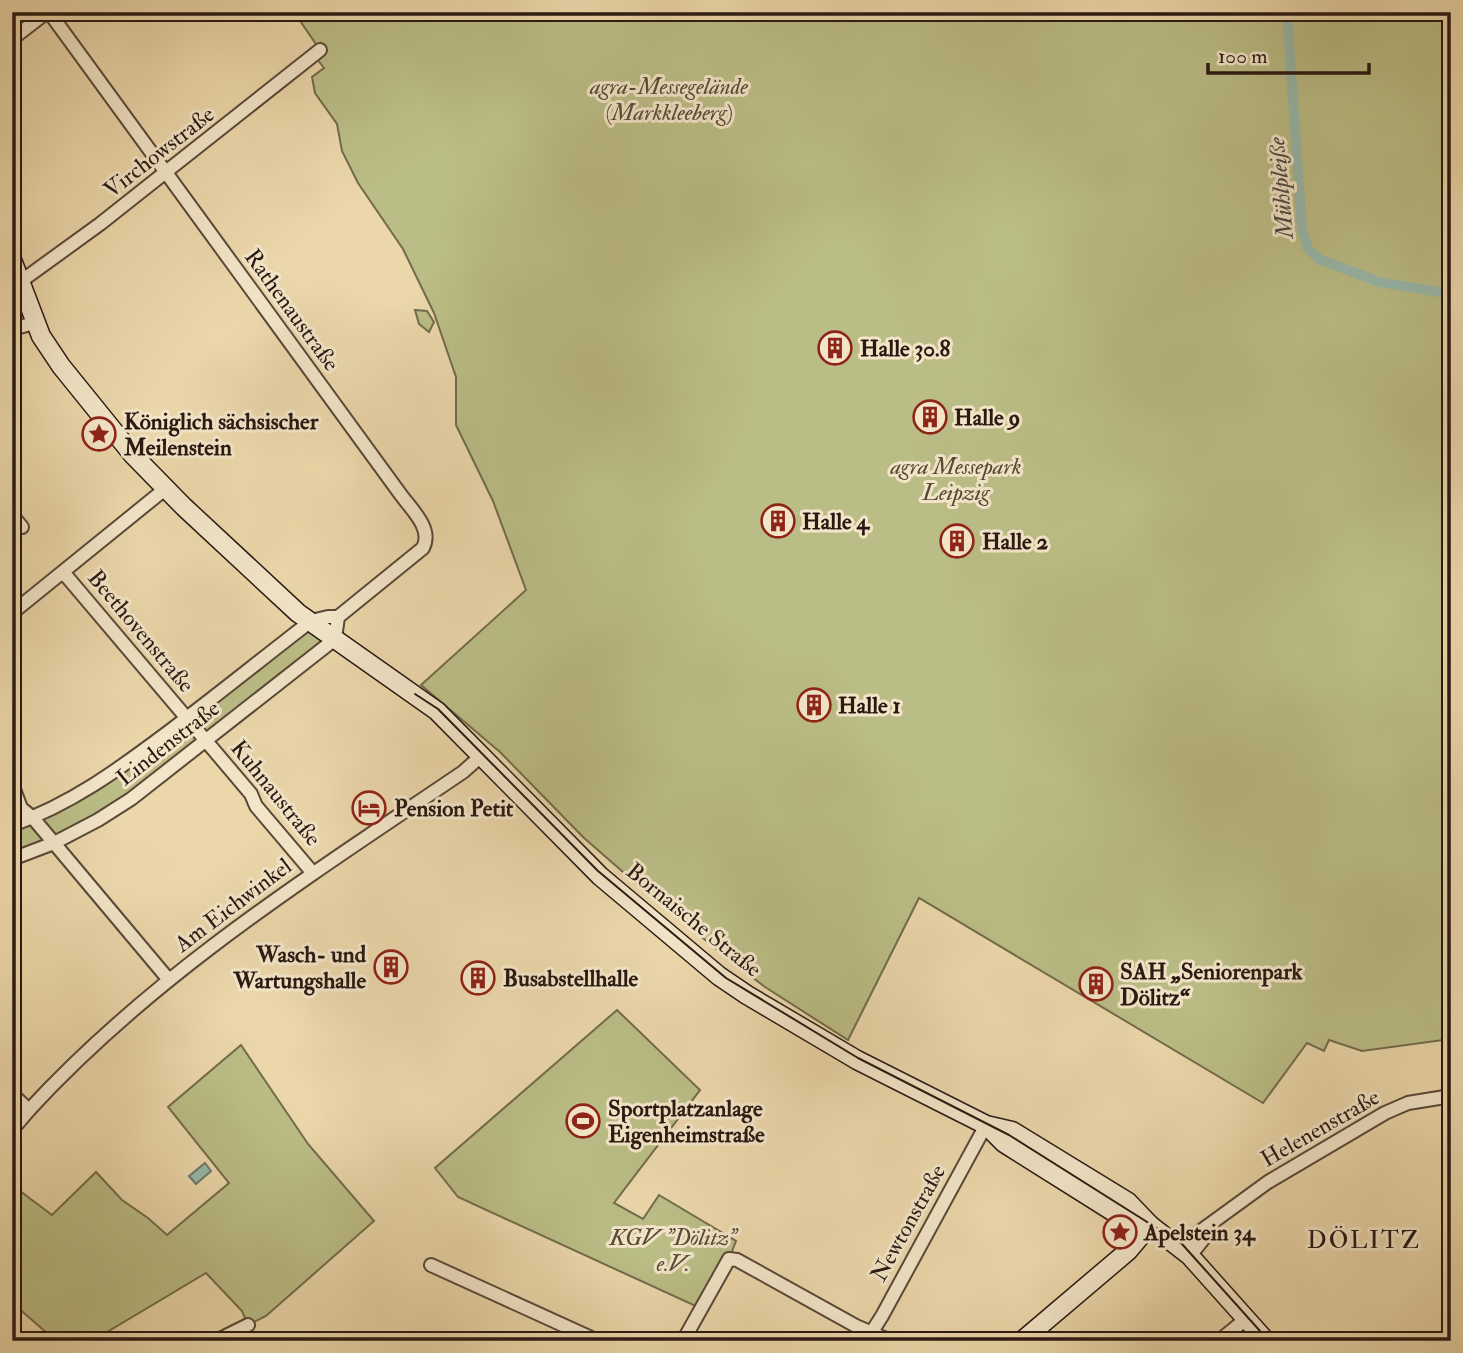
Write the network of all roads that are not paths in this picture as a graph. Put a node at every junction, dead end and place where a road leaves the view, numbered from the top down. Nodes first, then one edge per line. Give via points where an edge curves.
1 (48, 12) edge
2 (12, 39) edge
3 (320, 50) dead end
4 (166, 172) junction
5 (12, 260) edge
6 (20, 282) junction
7 (34, 323) junction
8 (12, 329) edge
9 (165, 489) junction
10 (12, 515) edge
11 (22, 527) dead end
12 (63, 572) junction
13 (12, 612) edge
14 (338, 617) junction
15 (311, 621) junction
16 (335, 639) junction
17 (187, 718) junction
18 (206, 740) junction
19 (481, 756) junction
20 (12, 784) edge
21 (33, 818) junction
22 (12, 825) edge
23 (54, 843) junction
24 (12, 859) edge
25 (312, 872) junction
26 (169, 980) junction
27 (12, 1094) edge
28 (1451, 1096) edge
29 (29, 1110) junction
30 (12, 1120) edge
31 (986, 1125) junction
32 (1150, 1225) junction
33 (1185, 1251) junction
34 (431, 1265) dead end
35 (1246, 1319) junction
36 (248, 1325) dead end
37 (869, 1336) edge
38 (216, 1341) edge
39 (598, 1341) edge
40 (683, 1341) edge
41 (891, 1341) edge
42 (1022, 1341) edge
43 (1219, 1341) edge
44 (1266, 1341) edge

1 - 2 street
1 - 4 street, Rathenaustraße
3 - 4 street, Virchowstraße
4 - 6 street, Virchowstraße
4 - 14 street, Rathenaustraße via 426,532 423,548
5 - 6 main road, Bornaische Straße
6 - 7 main road, Bornaische Straße
7 - 8 street
7 - 9 main road, Bornaische Straße via 61,366
9 - 12 street
9 - 15 main road, Bornaische Straße
10 - 11 street
12 - 13 street
12 - 17 street, Beethovenstraße
14 - 15 street
14 - 16 street
15 - 16 main road, Bornaische Straße
15 - 17 street, Lindenstraße
16 - 18 street, Lindenstraße
16 - 19 main road, Bornaische Straße via 437,711
17 - 18 street, Beethovenstraße
17 - 21 street, Lindenstraße via 114,773
18 - 23 street, Lindenstraße via 131,799
18 - 25 street, Kuhnaustraße
19 - 25 street, Am Eichwinkel
19 - 31 main road, Bornaische Straße via 596,873 728,983 857,1060
20 - 21 street via 21,808
21 - 22 street, Lindenstraße
21 - 23 street
23 - 24 street, Lindenstraße
23 - 26 street
25 - 26 street, Am Eichwinkel
26 - 29 street, Am Eichwinkel
27 - 29 street
28 - 33 street, Helenenstraße via 1408,1103 1385,1113 1268,1182 1219,1216
29 - 30 street, Am Eichwinkel via 17,1124
31 - 32 main road, Bornaische Straße via 1012,1130 1050,1153 1128,1202
31 - 37 street, Newtonstraße
32 - 33 main road, Bornaische Straße
32 - 42 main road via 1128,1251
33 - 35 main road, Bornaische Straße
34 - 39 street
35 - 43 street
35 - 44 main road, Bornaische Straße
36 - 38 street
37 - 40 street via 729,1259
37 - 41 street

